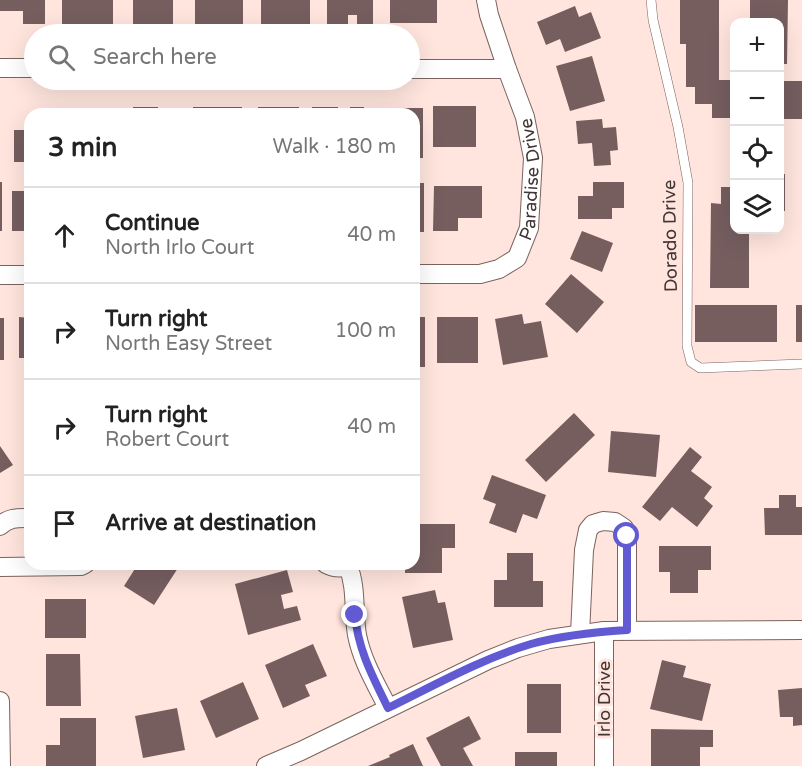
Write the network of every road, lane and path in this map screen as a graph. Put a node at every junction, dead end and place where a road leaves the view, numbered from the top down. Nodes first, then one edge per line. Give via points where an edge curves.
1 (486, 0) edge
2 (651, 0) edge
3 (0, 68) edge
4 (24, 68) edge
5 (420, 69) edge
6 (507, 69) junction
7 (420, 274) edge
8 (0, 275) edge
9 (24, 275) edge
10 (802, 364) edge
11 (24, 518) edge
12 (0, 526) edge
13 (0, 567) edge
14 (24, 567) edge
15 (351, 570) edge
16 (627, 630) junction
17 (802, 630) edge
18 (604, 631) junction
19 (580, 634) junction
20 (0, 701) edge
21 (388, 708) junction
22 (1, 766) edge
23 (266, 766) edge
24 (604, 766) edge

1 - 6 street, Paradise Drive
2 - 10 lane, Dorado Drive via 688,183 687,346 691,362 700,368
3 - 4 street
5 - 6 street
6 - 7 street, Paradise Drive via 525,117 533,158 529,228 517,258 480,274
8 - 9 street
11 - 12 street via 13,518
13 - 14 street
15 - 21 street via 358,639
16 - 17 street
16 - 18 street
16 - 19 street via 627,536 615,522 603,521 588,530
18 - 19 street
18 - 24 street, Irlo Drive
19 - 21 street via 503,654
20 - 22 street
21 - 23 street

